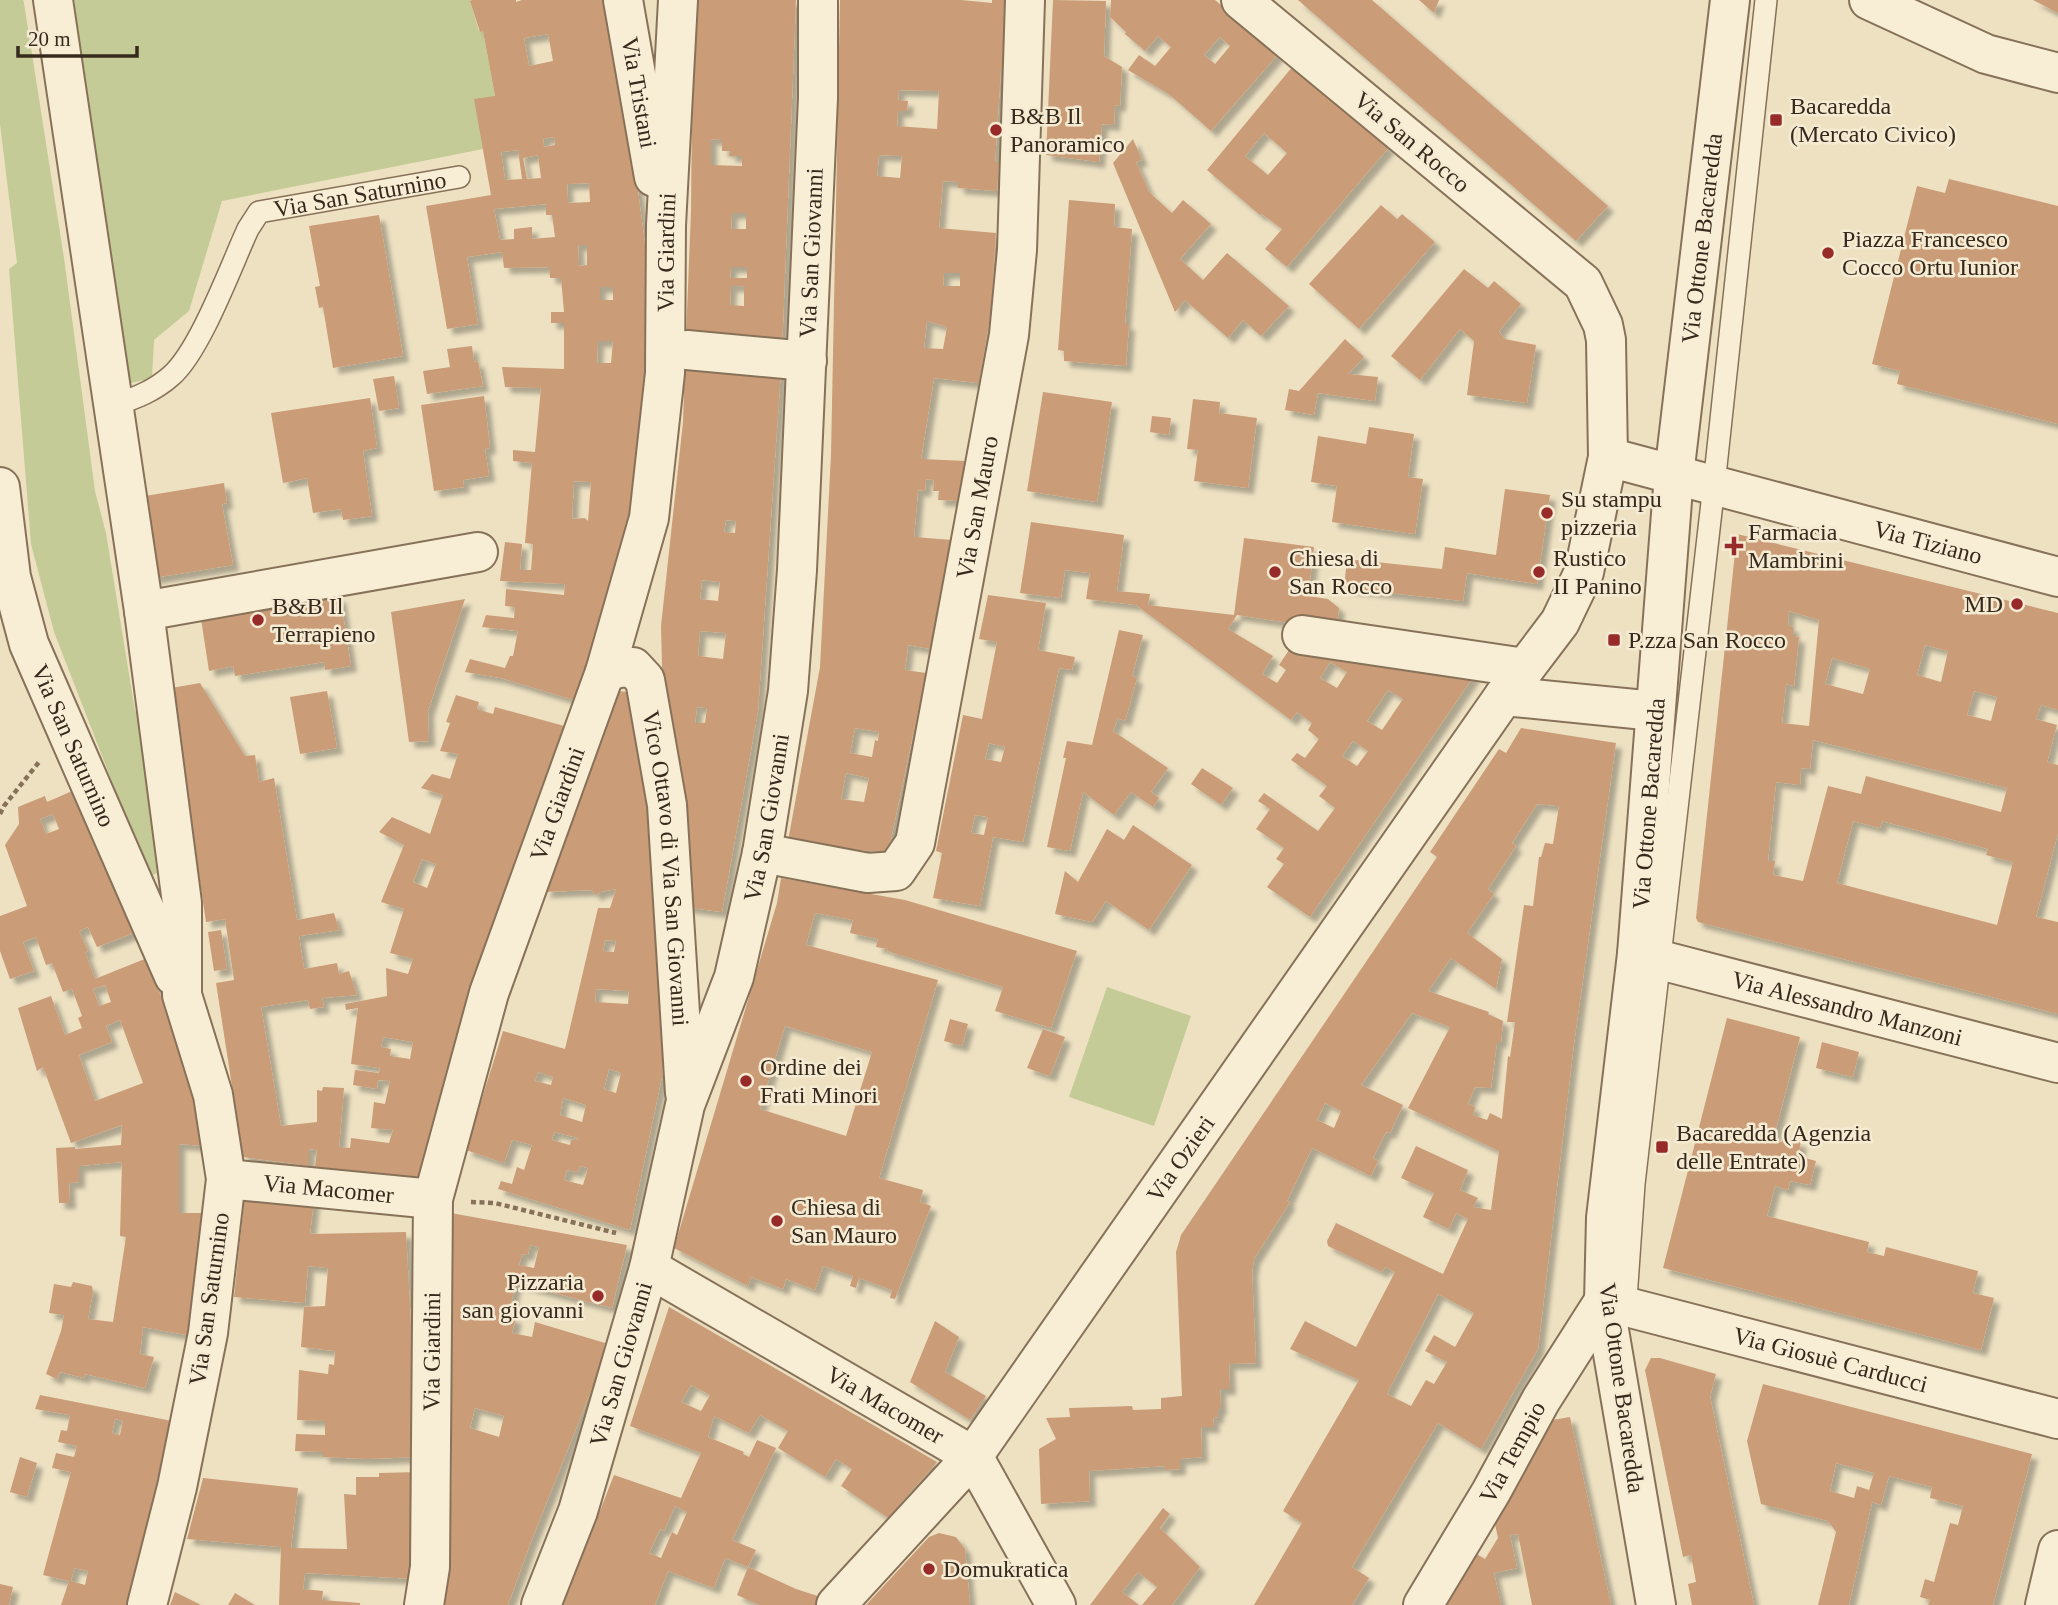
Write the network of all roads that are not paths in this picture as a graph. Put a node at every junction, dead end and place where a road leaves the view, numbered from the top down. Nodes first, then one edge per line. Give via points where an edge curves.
1 (53, 0) edge
2 (623, 0) edge
3 (678, 0) edge
4 (818, 0) edge
5 (1025, 0) edge
6 (1241, 0) edge
7 (1730, 0) edge
8 (1766, 0) edge
9 (1869, 0) edge
10 (2058, 73) edge
11 (459, 177) dead end
12 (666, 225) junction
13 (1583, 283) joint
14 (687, 350) dead end
15 (807, 361) junction
16 (114, 405) junction
17 (1608, 457) junction
18 (1674, 475) junction
19 (1714, 485) junction
20 (0, 487) edge
21 (478, 552) dead end
22 (2058, 577) edge
23 (144, 611) junction
24 (1302, 635) dead end
25 (606, 672) junction
26 (1515, 682) junction
27 (1655, 711) junction
28 (762, 853) junction
29 (1648, 957) junction
30 (181, 995) junction
31 (2058, 1063) edge
32 (685, 1105) junction
33 (226, 1179) junction
34 (433, 1199) junction
35 (651, 1257) junction
36 (1614, 1303) junction
37 (2058, 1419) edge
38 (973, 1456) junction
39 (2058, 1550) edge
40 (147, 1605) edge
41 (424, 1605) edge
42 (541, 1605) edge
43 (836, 1605) edge
44 (1056, 1605) edge
45 (1423, 1605) edge
46 (1656, 1605) edge
47 (1674, 1605) edge
48 (2045, 1605) edge

1 - 16 street, Via San Saturnino
2 - 12 street, Via Tristani via 652,172
3 - 12 street, Via Giardini
4 - 15 street, Via San Giovanni
5 - 28 street, Via San Mauro via 1017,250 1009,335 915,843 896,871 868,873
6 - 13 street, Via San Rocco
7 - 18 street, Via Ottone Bacaredda
8 - 19 lane, Via Ottone Bacaredda
9 - 10 street via 1986,54
11 - 16 lane, Via San Saturnino via 259,212 194,345 173,375 148,394
12 - 25 street, Via Giardini via 665,373 649,519
13 - 17 street, Via Ozieri via 1606,340
14 - 15 street
15 - 28 street, Via San Giovanni via 788,691
16 - 23 street, Via San Saturnino
17 - 18 street, Via Tiziano
17 - 26 street, Via Ozieri via 1584,572 1560,622
18 - 19 street, Via Tiziano
18 - 27 street, Via Ottone Bacaredda
19 - 22 street, Via Tiziano
19 - 29 lane, Via Ottone Bacaredda
20 - 30 street, Via San Saturnino via 11,577 29,645
21 - 23 street
23 - 30 street, Via San Saturnino via 181,903
24 - 26 street
25 - 32 street, Vico Ottavo di Via San Giovanni via 633,667 645,680 667,805
25 - 34 street, Via Giardini via 489,993
26 - 27 street
26 - 38 street, Via Ozieri
27 - 29 street, Via Ottone Bacaredda
28 - 32 street, Via San Giovanni via 734,977
29 - 31 street, Via Alessandro Manzoni
29 - 36 street, Via Ottone Bacaredda via 1606,1218
30 - 33 street, Via San Saturnino via 214,1095
32 - 35 street, Via San Giovanni
33 - 34 street, Via Macomer
33 - 40 street, Via San Saturnino via 208,1333
34 - 41 street, Via Giardini via 430,1567
35 - 38 street, Via Macomer
35 - 42 street, Via San Giovanni via 578,1511
36 - 37 street, Via Giosuè Carducci
36 - 45 street, Via Tempio via 1541,1400
36 - 46 street, Via Ottone Bacaredda
36 - 47 lane via 1624,1325
38 - 43 street, Via Ozieri
38 - 44 street, Via Macomer
39 - 48 street

